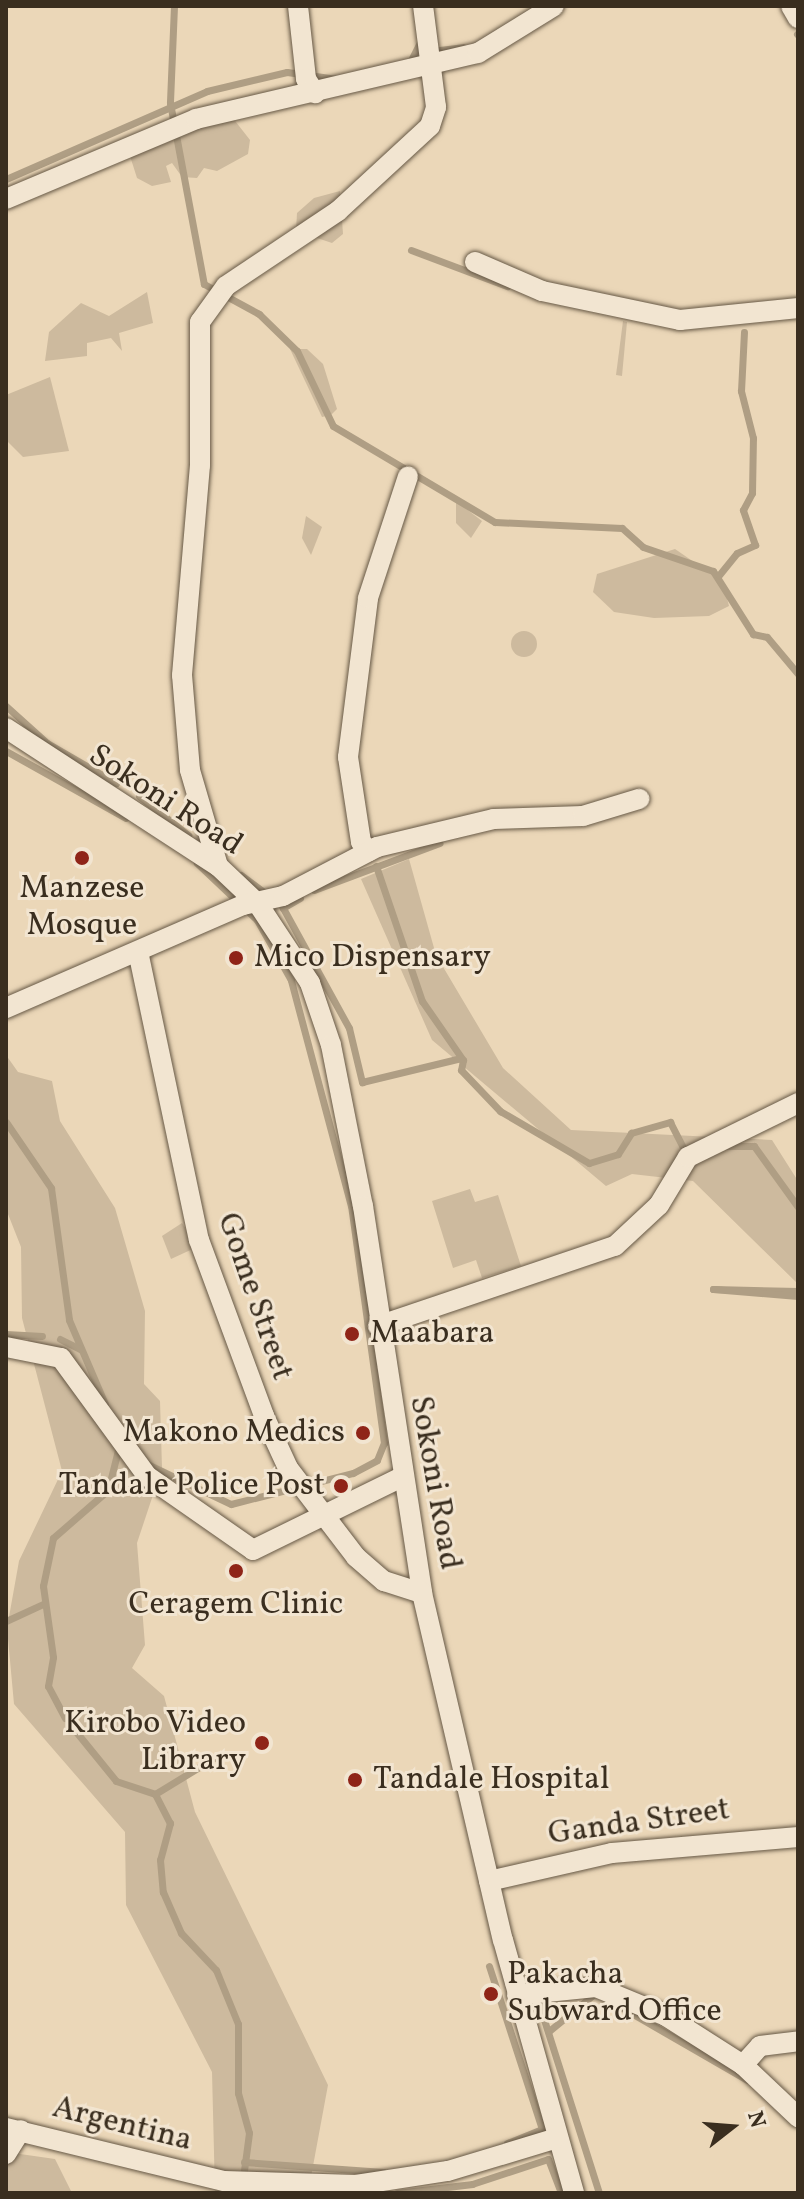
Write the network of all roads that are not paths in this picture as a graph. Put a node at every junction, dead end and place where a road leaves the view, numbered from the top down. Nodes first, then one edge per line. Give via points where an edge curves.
1 (298, 6) edge
2 (423, 6) edge
3 (554, 6) edge
4 (791, 6) edge
5 (798, 18) edge
6 (428, 69) junction
7 (315, 93) junction
8 (6, 199) edge
9 (475, 262) dead end
10 (798, 308) edge
11 (408, 476) dead end
12 (6, 728) edge
13 (639, 799) dead end
14 (369, 851) junction
15 (218, 866) junction
16 (258, 904) junction
17 (139, 956) junction
18 (6, 1008) edge
19 (798, 1103) edge
20 (378, 1326) junction
21 (6, 1347) edge
22 (400, 1478) junction
23 (327, 1518) junction
24 (422, 1593) junction
25 (798, 1837) edge
26 (489, 1881) junction
27 (517, 1995) junction
28 (798, 2041) edge
29 (743, 2065) junction
30 (798, 2117) edge
31 (13, 2129) edge
32 (554, 2139) junction
33 (6, 2154) edge
34 (574, 2193) edge

1 - 7 street via 306,79
2 - 6 street
3 - 6 street via 485,50
4 - 5 street
6 - 7 street
6 - 15 street via 436,107 430,126 338,211 226,286 200,322 200,465 182,675 190,770
7 - 8 street via 151,134
9 - 10 street via 542,291 680,320
11 - 14 street via 368,598 348,757 361,842
12 - 15 street, Sokoni Road
13 - 14 street via 583,816 463,825
14 - 16 street
15 - 16 street, Sokoni Road
16 - 17 street
16 - 20 street, Sokoni Road via 310,983 331,1045
17 - 18 street
17 - 23 street, Gome Street via 199,1240 232,1341 288,1468
19 - 20 street via 688,1157 659,1205 615,1246
20 - 22 street, Sokoni Road
21 - 23 street via 61,1358 132,1460 247,1547 267,1547
22 - 23 street
22 - 24 street, Sokoni Road
23 - 24 street, Gome Street via 384,1581
24 - 26 street, Sokoni Road
25 - 26 street, Ganda Street via 612,1853
26 - 27 street, Sokoni Road
27 - 29 street via 596,1987 666,2016
27 - 32 street, Sokoni Road
28 - 29 street via 760,2046
29 - 30 street
31 - 32 street, Argentina via 224,2181 356,2185 421,2177
31 - 33 street
32 - 34 street, Sokoni Road

